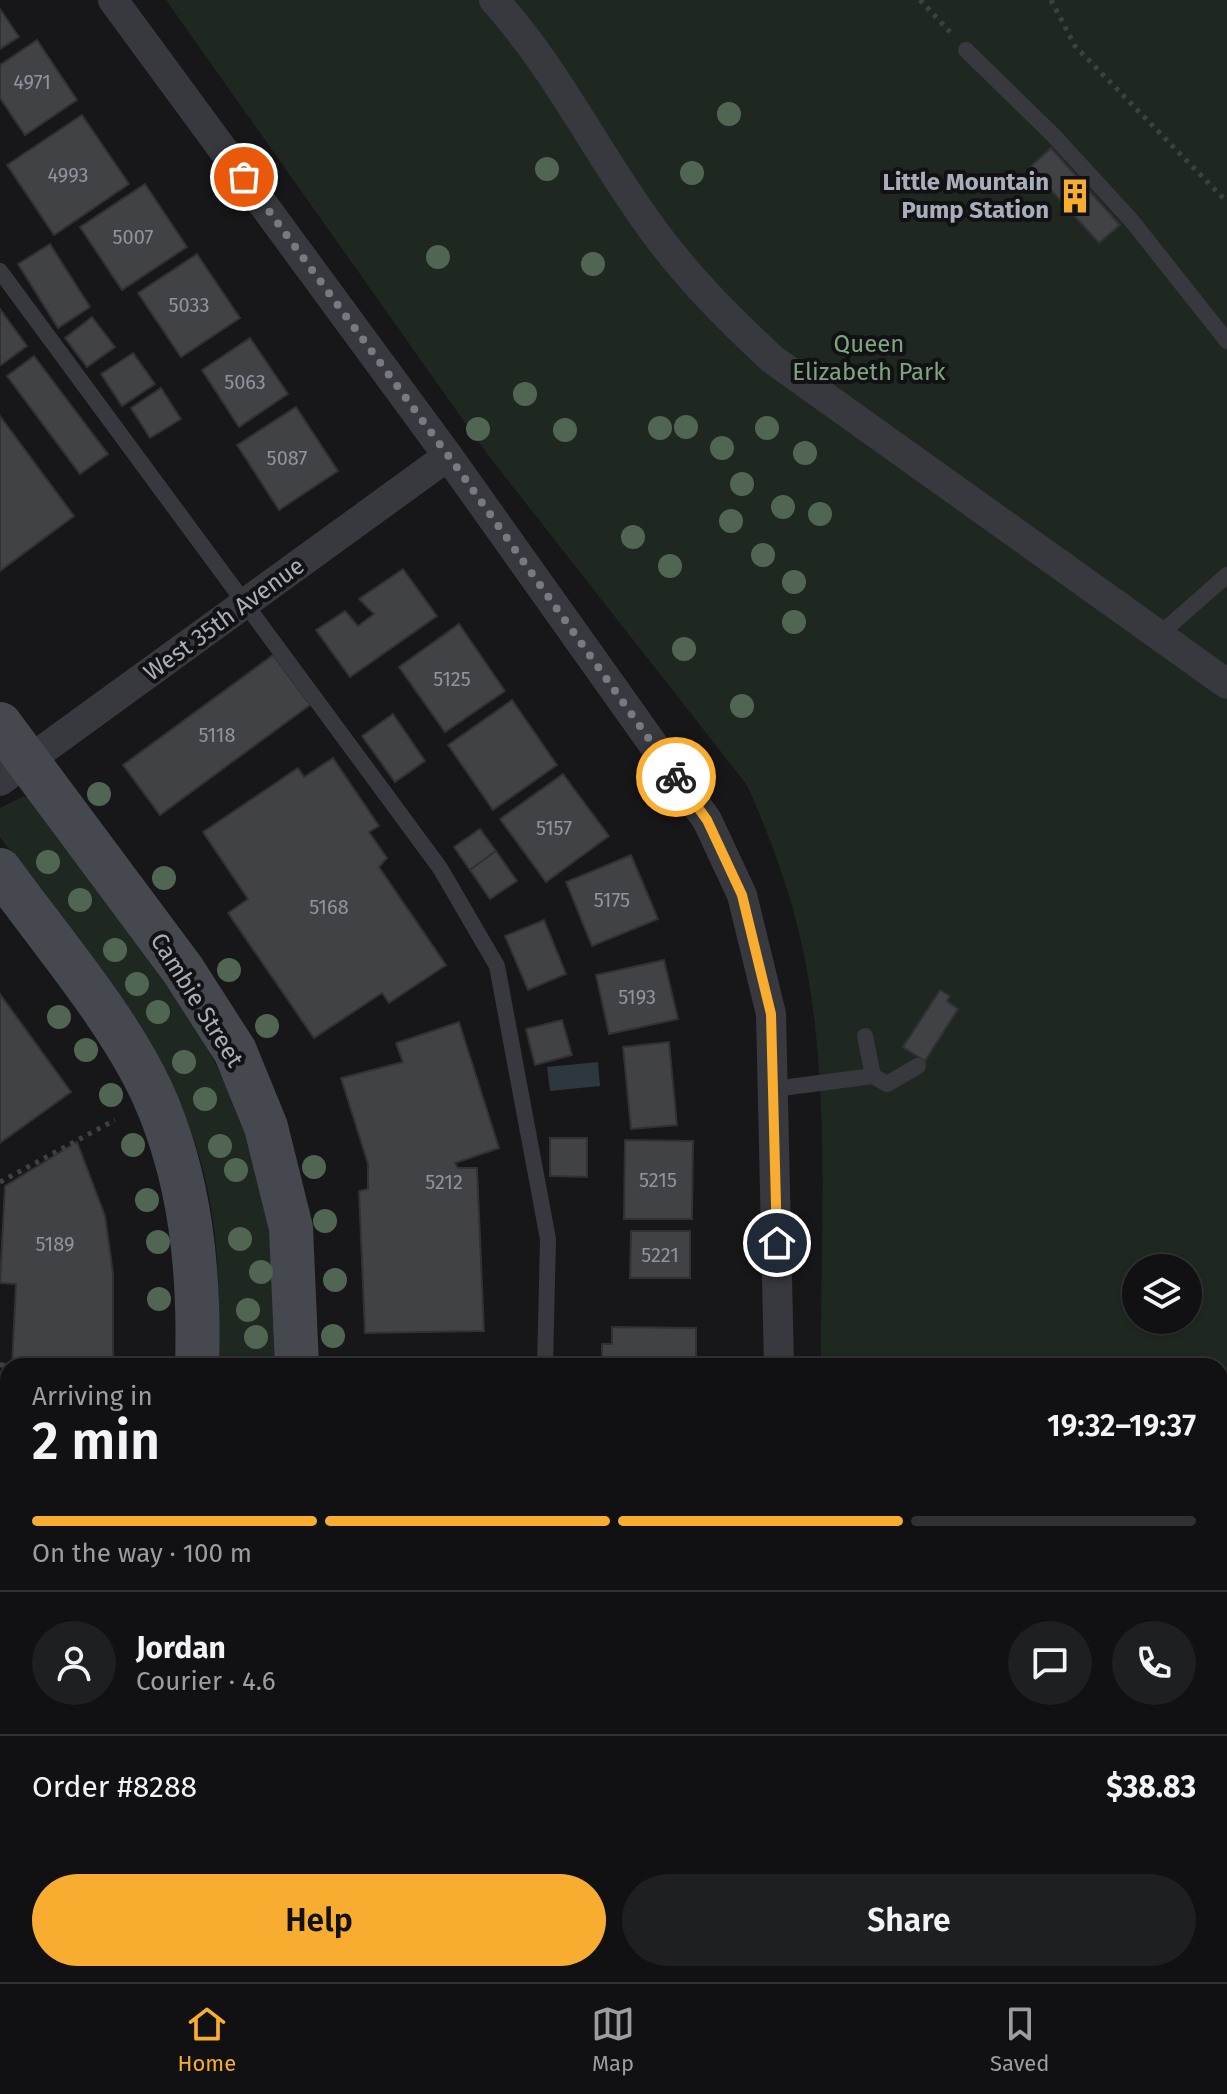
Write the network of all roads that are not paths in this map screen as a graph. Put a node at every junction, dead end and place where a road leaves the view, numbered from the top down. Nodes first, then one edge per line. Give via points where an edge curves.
1 (113, 0) edge
2 (494, 0) edge
3 (966, 50) road end
4 (0, 271) edge
5 (1227, 341) edge
6 (448, 456) junction
7 (1227, 575) edge
8 (246, 603) junction
9 (1159, 635) junction
10 (1227, 684) edge
11 (0, 724) edge
12 (14, 772) edge
13 (0, 870) edge
14 (865, 1036) dead end
15 (918, 1066) dead end
16 (873, 1076) junction
17 (774, 1089) junction
18 (197, 1358) edge
19 (297, 1358) edge
20 (545, 1358) edge
21 (779, 1358) edge

1 - 6 street
2 - 9 street via 581,119 647,222 707,299 772,359
3 - 5 lane via 1131,220
4 - 8 lane
6 - 8 street, West 35th Avenue
6 - 17 street via 707,820 742,895 771,1014
7 - 9 lane
8 - 12 street, West 35th Avenue
8 - 20 lane via 440,868 497,966 548,1239
9 - 10 street
11 - 12 main road, Cambie Street
12 - 19 main road, Cambie Street via 183,970 235,1051 266,1127 291,1228
13 - 18 main road via 115,1030 151,1091 180,1171 194,1248
14 - 16 lane
15 - 16 lane via 887,1084
16 - 17 lane
17 - 21 street

